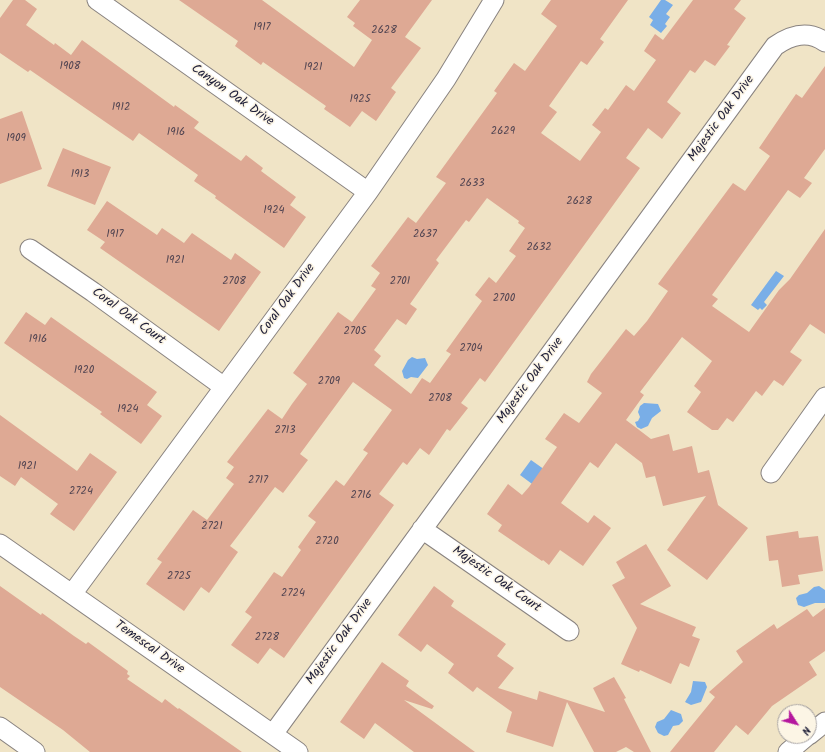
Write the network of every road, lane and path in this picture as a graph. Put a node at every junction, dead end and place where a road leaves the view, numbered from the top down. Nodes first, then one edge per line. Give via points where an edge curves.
1 (97, 0) edge
2 (494, 0) edge
3 (825, 42) edge
4 (368, 192) junction
5 (30, 249) dead end
6 (224, 387) junction
7 (825, 397) edge
8 (771, 474) dead end
9 (422, 529) junction
10 (0, 544) edge
11 (72, 594) junction
12 (569, 631) dead end
13 (825, 722) edge
14 (0, 727) edge
15 (817, 728) edge
16 (273, 734) junction
17 (797, 744) edge
18 (35, 752) edge
19 (298, 752) edge
20 (788, 752) edge

1 - 4 street, Canyon Oak Drive
2 - 4 street, Coral Oak Drive via 446,79
3 - 9 street, Majestic Oak Drive via 808,35 796,35 775,46
4 - 6 street, Coral Oak Drive
5 - 6 street, Coral Oak Court
6 - 11 street, Coral Oak Drive
7 - 8 street
9 - 12 street, Majestic Oak Court
9 - 16 street, Majestic Oak Drive
10 - 11 street, Temescal Drive
11 - 16 street, Temescal Drive
13 - 15 street
14 - 18 street
16 - 19 street, Temescal Drive
17 - 20 street

